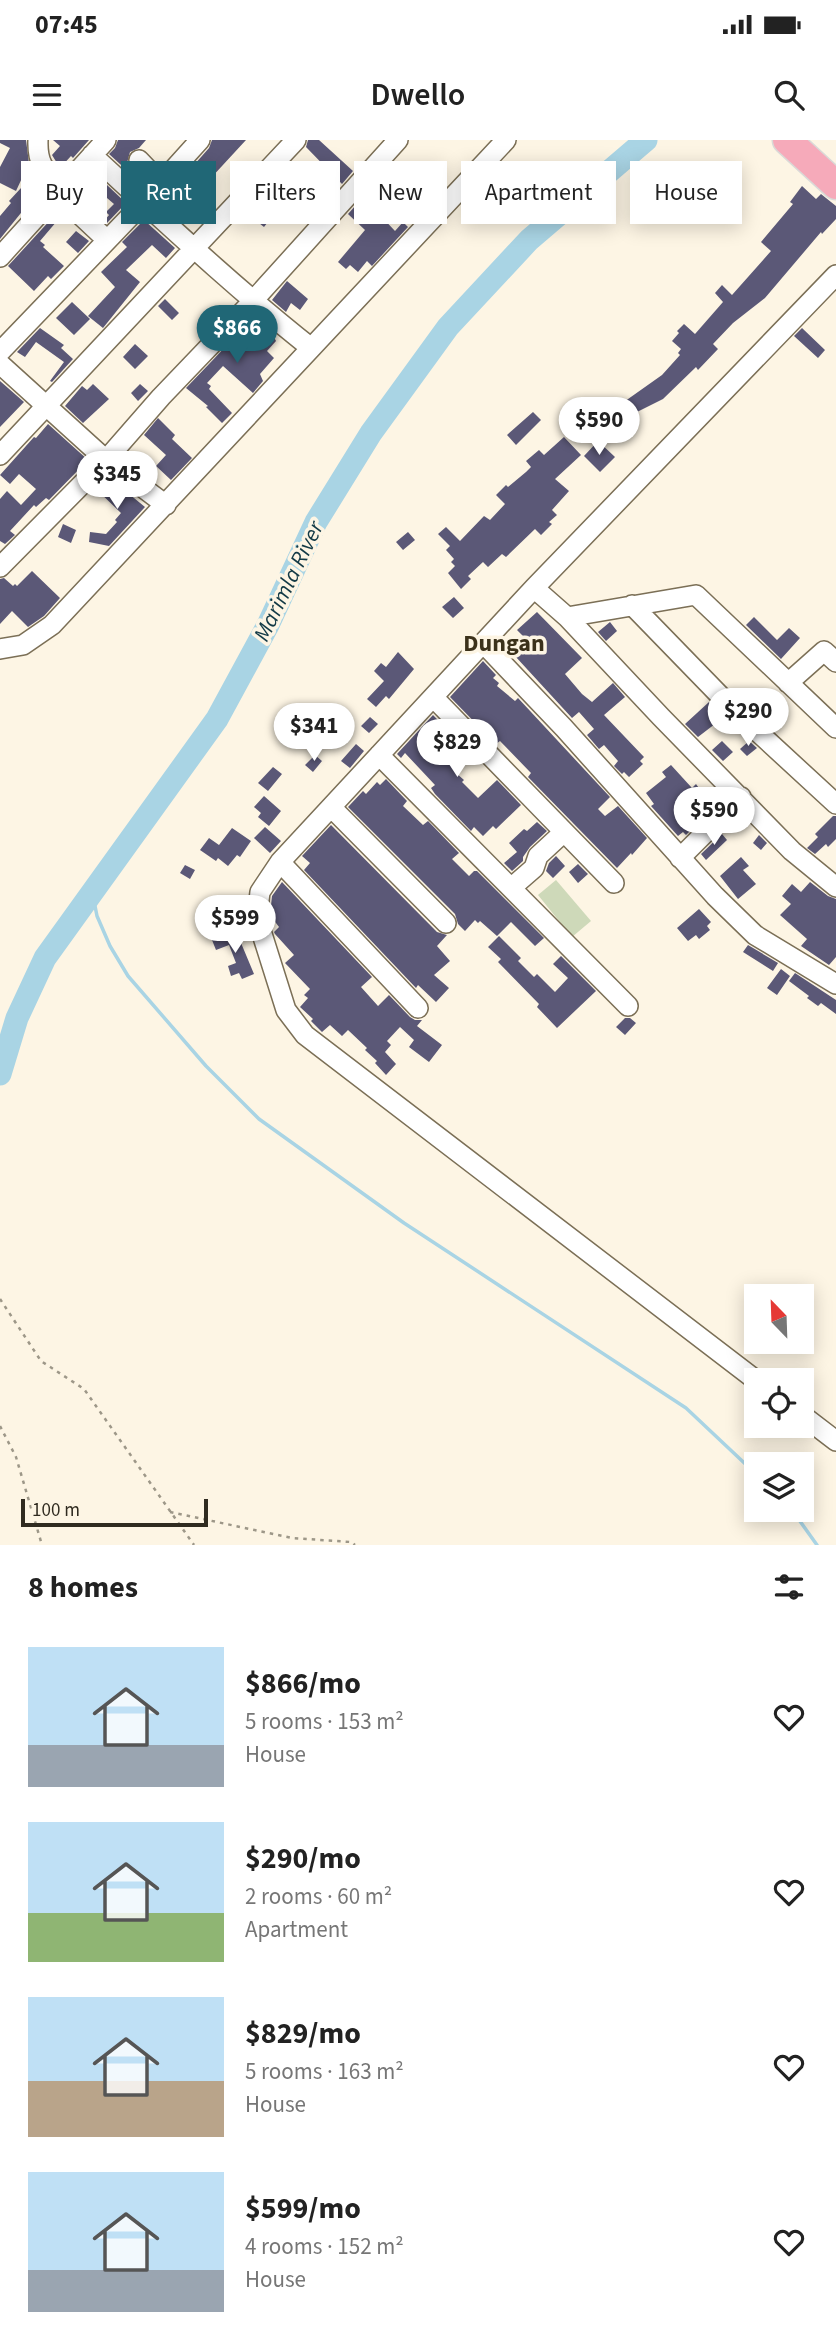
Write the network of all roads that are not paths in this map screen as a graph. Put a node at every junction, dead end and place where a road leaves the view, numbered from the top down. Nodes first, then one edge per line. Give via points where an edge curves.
1 (38, 140) edge
2 (106, 140) edge
3 (201, 140) edge
4 (296, 140) edge
5 (398, 140) edge
6 (506, 140) edge
7 (787, 140) edge
8 (92, 155) junction
9 (39, 161) edge
10 (87, 161) edge
11 (181, 161) edge
12 (121, 181) edge
13 (836, 185) edge
14 (30, 224) edge
15 (92, 224) edge
16 (123, 224) edge
17 (169, 224) edge
18 (107, 240) junction
19 (197, 248) junction
20 (0, 257) edge
21 (836, 275) edge
22 (251, 302) junction
23 (311, 348) junction
24 (0, 352) edge
25 (0, 363) edge
26 (47, 407) junction
27 (0, 455) edge
28 (106, 460) junction
29 (166, 505) junction
30 (0, 567) edge
31 (534, 589) junction
32 (632, 605) junction
33 (567, 617) junction
34 (484, 643) junction
35 (0, 649) edge
36 (836, 662) edge
37 (788, 683) junction
38 (433, 697) junction
39 (836, 728) edge
40 (379, 755) junction
41 (740, 797) junction
42 (836, 804) edge
43 (331, 807) junction
44 (564, 832) junction
45 (680, 858) junction
46 (280, 862) junction
47 (614, 883) dead end
48 (836, 887) edge
49 (511, 888) junction
50 (446, 923) dead end
51 (836, 984) edge
52 (628, 1006) dead end
53 (418, 1008) dead end
54 (744, 1371) edge
55 (814, 1424) edge
56 (836, 1441) edge

1 - 9 street
2 - 8 street
3 - 11 street
4 - 19 street
5 - 22 street
6 - 23 street
7 - 13 highway
8 - 10 street
8 - 12 street
14 - 20 street
15 - 18 street
16 - 18 street
17 - 19 street
18 - 24 street
19 - 22 street
19 - 26 street
21 - 31 street
22 - 23 street
22 - 28 street
23 - 29 street
25 - 26 street
26 - 27 street
26 - 28 street
28 - 29 street
28 - 30 street
29 - 35 street via 52,625 23,645
31 - 33 street
31 - 34 street
32 - 33 street
32 - 37 street via 696,595
32 - 42 street via 734,710
33 - 41 street
34 - 38 street
34 - 45 street
36 - 37 street via 824,651
37 - 39 street
38 - 40 street
38 - 44 street
40 - 43 street
40 - 49 street
41 - 45 street
41 - 48 street via 792,851
43 - 46 street
43 - 50 street
44 - 47 street
44 - 49 street via 540,853 534,869
45 - 51 street via 755,934
46 - 53 street
46 - 54 street via 260,892 257,918 286,1010 305,1035
49 - 52 street
55 - 56 street

